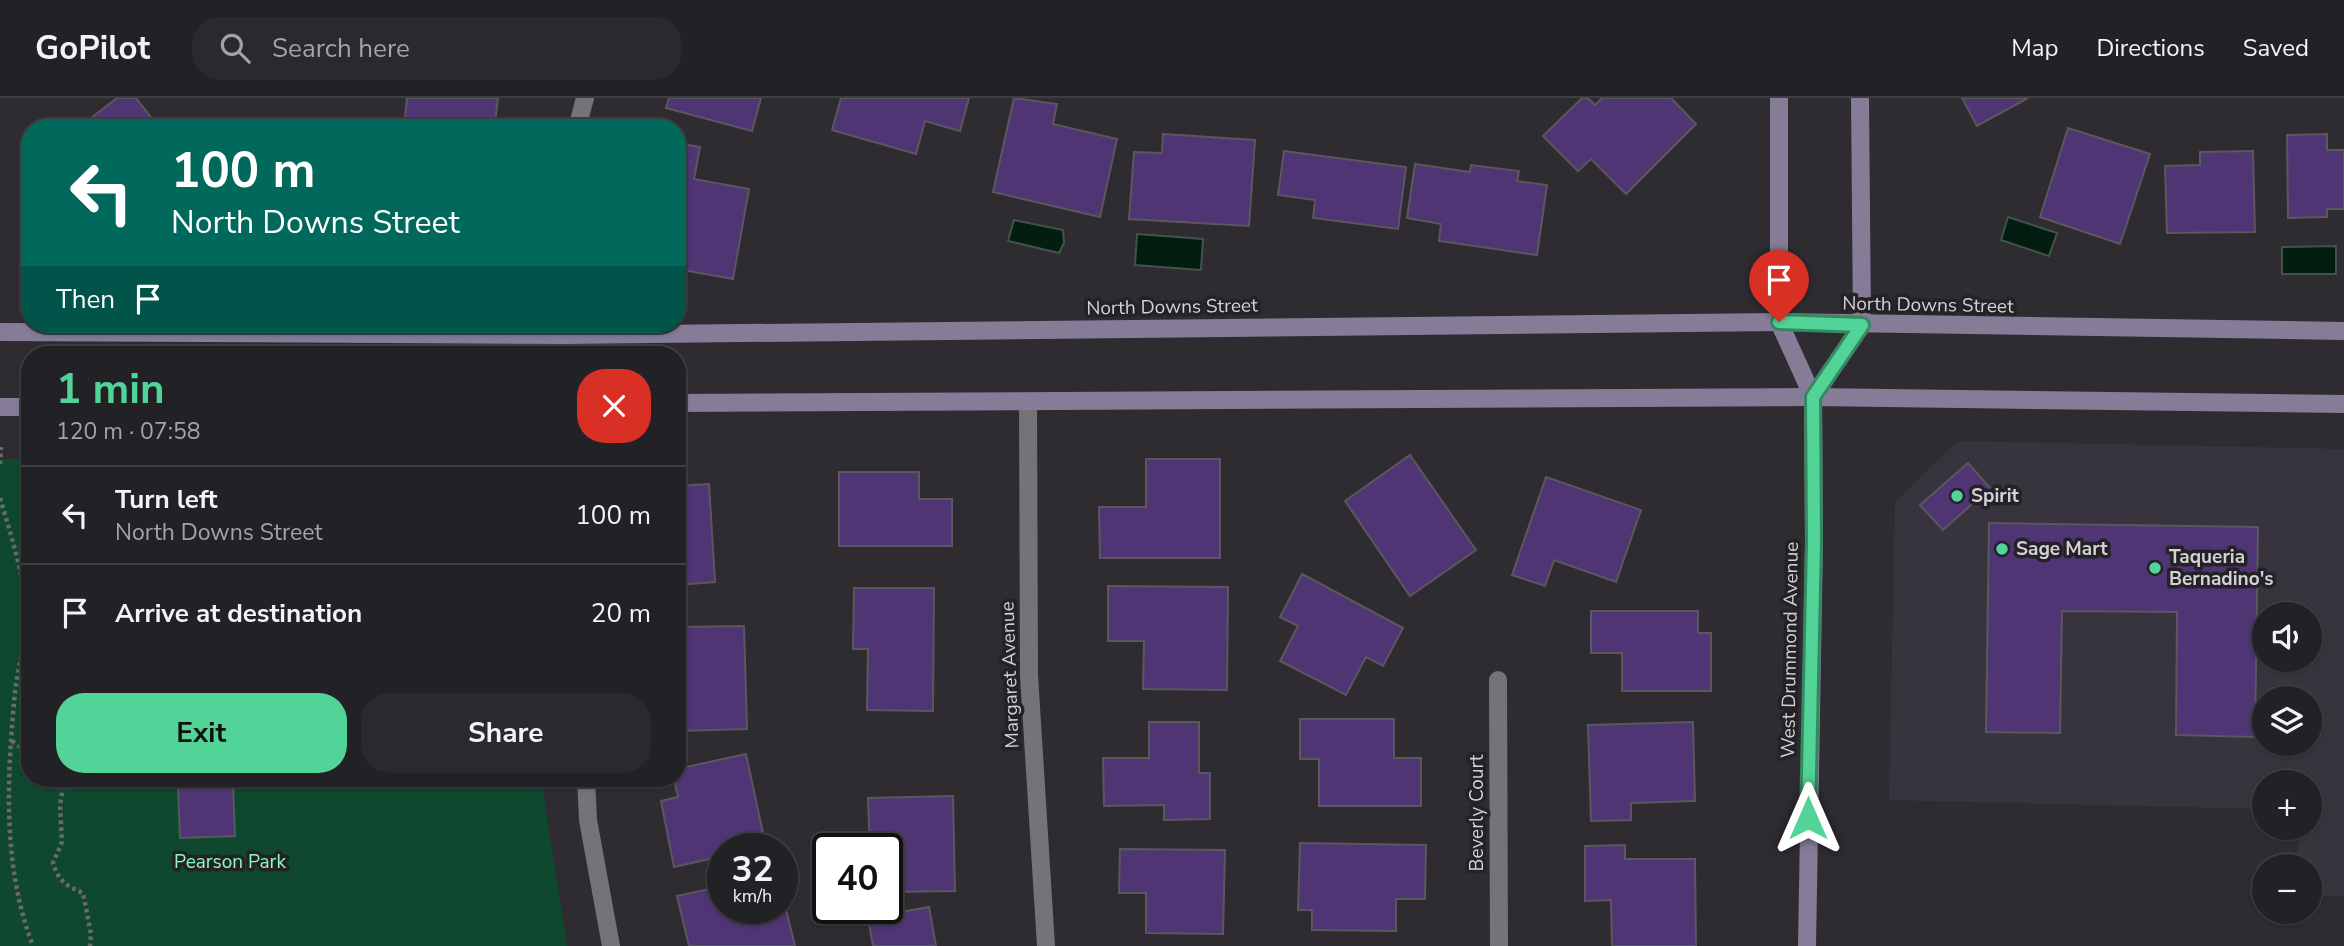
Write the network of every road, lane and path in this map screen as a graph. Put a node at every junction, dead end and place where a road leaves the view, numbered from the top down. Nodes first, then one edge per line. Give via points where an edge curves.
1 (584, 98) edge
2 (1779, 98) edge
3 (1860, 98) edge
4 (579, 119) edge
5 (1779, 322) junction
6 (1862, 325) junction
7 (686, 328) edge
8 (2344, 331) edge
9 (0, 332) edge
10 (21, 332) edge
11 (1813, 397) junction
12 (1028, 403) junction
13 (686, 404) edge
14 (2344, 404) edge
15 (0, 407) edge
16 (21, 407) edge
17 (1, 447) edge
18 (0, 464) edge
19 (0, 498) edge
20 (21, 578) edge
21 (21, 660) edge
22 (1498, 680) dead end
23 (12, 740) junction
24 (21, 747) edge
25 (63, 787) edge
26 (586, 787) edge
27 (33, 946) edge
28 (90, 946) edge
29 (611, 946) edge
30 (1046, 946) edge
31 (1499, 946) edge
32 (1807, 946) edge

1 - 4 street
2 - 5 street, West Drummond Avenue
3 - 6 street
5 - 6 street, North Downs Street
5 - 7 street, North Downs Street
5 - 11 street, West Drummond Avenue
6 - 8 street, North Downs Street
6 - 11 street
9 - 10 street, North Downs Street
11 - 12 street
11 - 14 street
11 - 32 street, West Drummond Avenue
12 - 13 street
12 - 30 street, Margaret Avenue via 1029,675
15 - 16 street
17 - 18 path
19 - 20 path
21 - 23 path
22 - 31 street, Beverly Court
23 - 24 path
23 - 27 path via 8,791 13,873
25 - 28 path via 62,842 53,863 57,877 83,892
26 - 29 street

